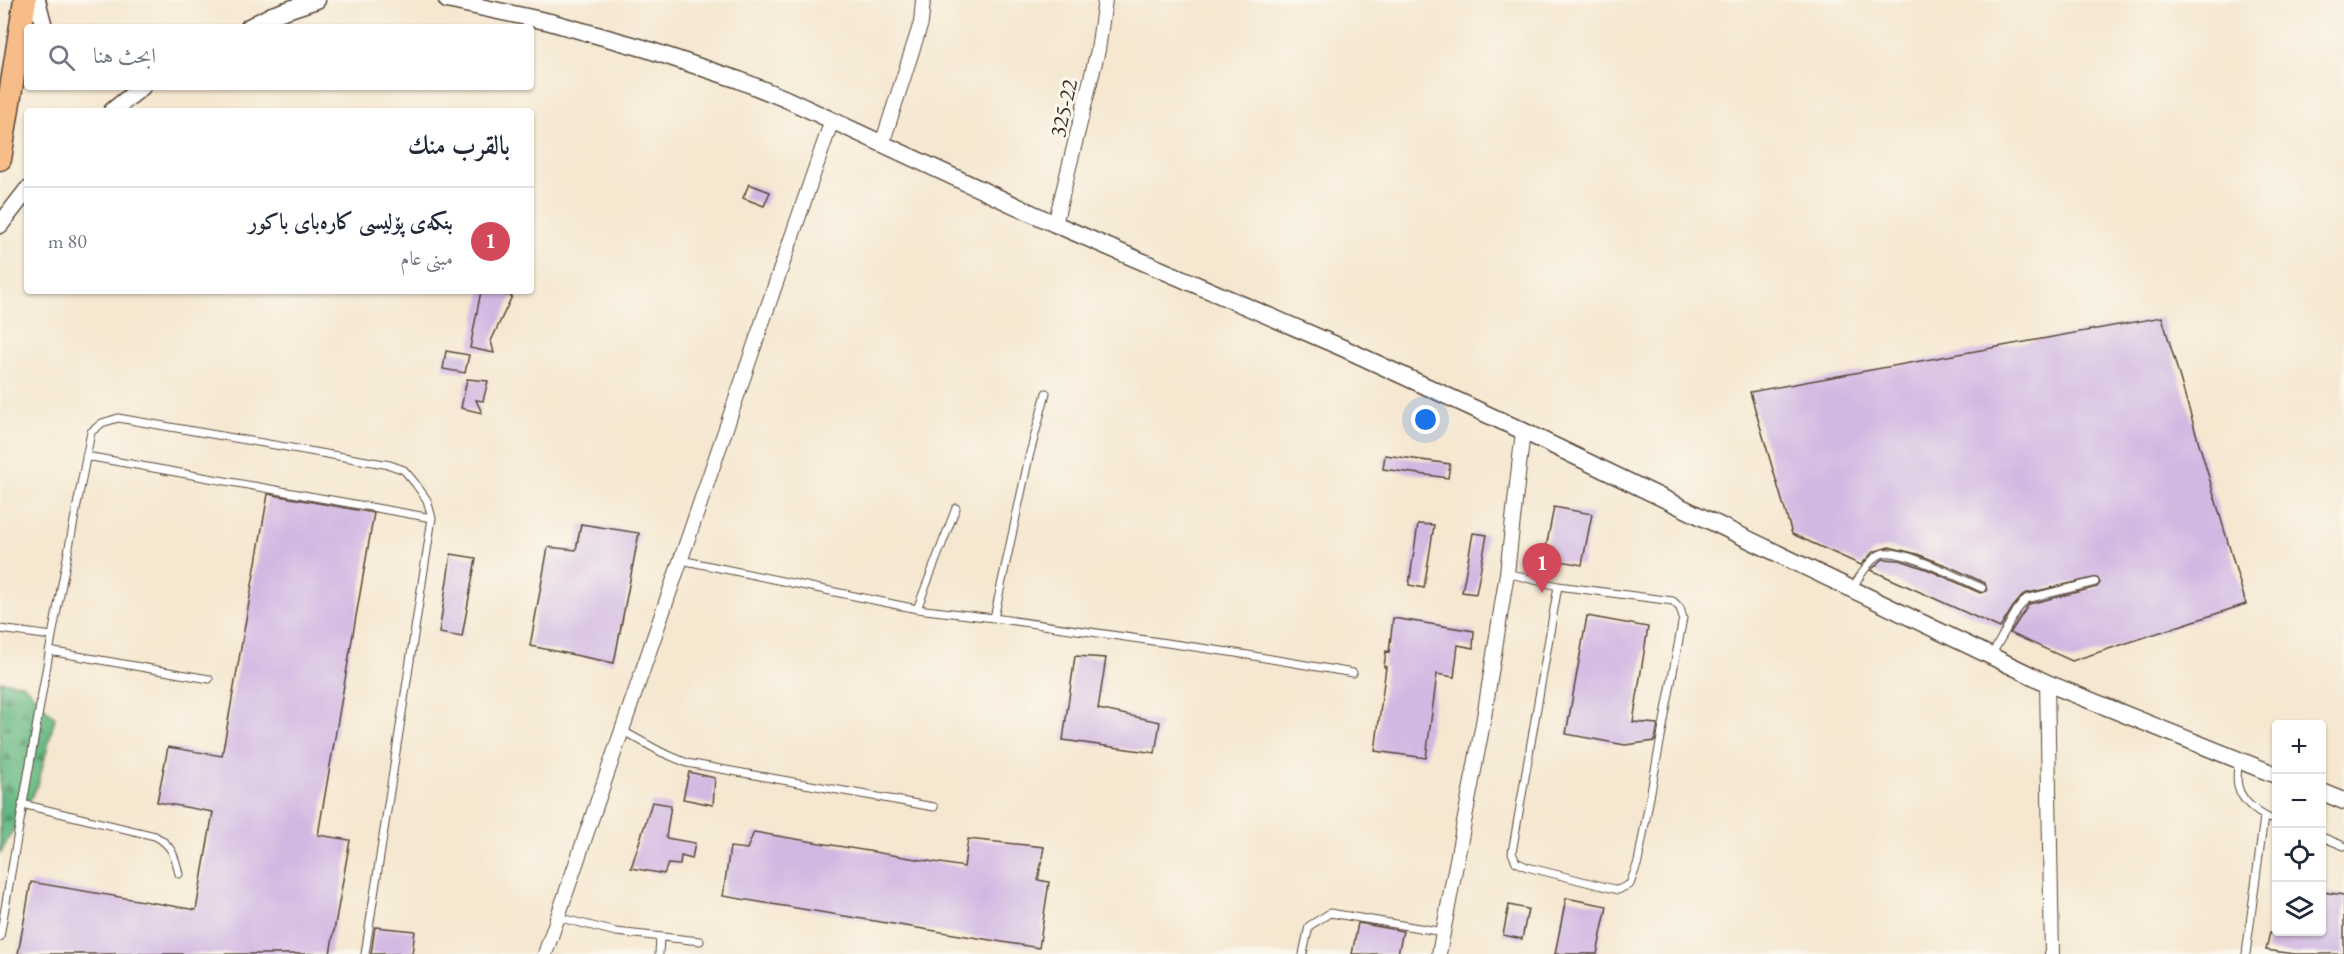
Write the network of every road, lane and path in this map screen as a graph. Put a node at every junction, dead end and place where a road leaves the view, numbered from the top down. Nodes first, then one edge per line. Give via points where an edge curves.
1 (25, 0) edge
2 (37, 0) edge
3 (317, 0) edge
4 (447, 0) edge
5 (923, 0) edge
6 (1106, 0) edge
7 (43, 24) edge
8 (255, 24) edge
9 (138, 90) edge
10 (116, 108) edge
11 (832, 120) junction
12 (882, 144) junction
13 (0, 159) edge
14 (24, 194) edge
15 (1055, 224) junction
16 (0, 225) edge
17 (1047, 393) dead end
18 (1523, 431) junction
19 (87, 456) junction
20 (956, 508) dead end
21 (432, 518) junction
22 (681, 560) junction
23 (1507, 573) junction
24 (2095, 582) dead end
25 (1558, 586) junction
26 (1982, 588) dead end
27 (1851, 589) junction
28 (917, 609) junction
29 (994, 618) junction
30 (0, 629) edge
31 (52, 636) junction
32 (49, 651) junction
33 (1991, 656) junction
34 (1353, 673) dead end
35 (209, 679) dead end
36 (2047, 683) junction
37 (623, 731) junction
38 (2238, 759) junction
39 (2275, 774) edge
40 (2326, 794) edge
41 (2344, 801) edge
42 (22, 804) junction
43 (934, 807) dead end
44 (2264, 817) junction
45 (2272, 819) edge
46 (2326, 839) edge
47 (2344, 846) edge
48 (179, 874) dead end
49 (557, 917) junction
50 (1443, 932) junction
51 (0, 937) edge
52 (660, 937) junction
53 (700, 941) dead end
54 (365, 954) edge
55 (545, 954) edge
56 (659, 954) edge
57 (1303, 954) edge
58 (1439, 954) edge
59 (2052, 954) edge
60 (2246, 954) edge

1 - 13 highway
2 - 7 street
3 - 8 street
4 - 11 street via 550,22 643,48 739,80
5 - 12 street via 921,22
6 - 15 street, 325-22 via 1095,62
9 - 10 street
11 - 12 street
11 - 22 street
12 - 15 street
14 - 16 street
15 - 18 street via 1285,322
17 - 29 lane
18 - 23 street
18 - 27 street
19 - 21 lane
19 - 21 lane via 91,432 118,418 390,465 404,470 415,483 427,500
19 - 31 lane
20 - 28 lane
21 - 54 lane
22 - 28 lane
22 - 37 street
23 - 25 lane
23 - 50 street
24 - 33 lane via 2026,598
25 - 25 lane via 1673,601 1683,618 1638,862 1630,884 1618,890 1527,867 1516,862 1512,853
26 - 27 lane via 1904,554 1890,552 1872,560
27 - 33 street
28 - 29 lane
29 - 34 lane
30 - 31 lane
31 - 32 lane
32 - 35 lane
32 - 42 lane
33 - 36 street
36 - 38 street
36 - 59 street
37 - 43 lane via 687,762
37 - 49 street
38 - 39 street
38 - 44 lane via 2238,787
40 - 41 street
42 - 48 lane via 155,836 174,853
42 - 51 lane
44 - 45 lane
44 - 60 lane
46 - 47 lane
49 - 52 lane via 616,932
49 - 55 street
50 - 57 lane via 1330,914 1310,926
50 - 58 street
52 - 53 lane
52 - 56 lane

